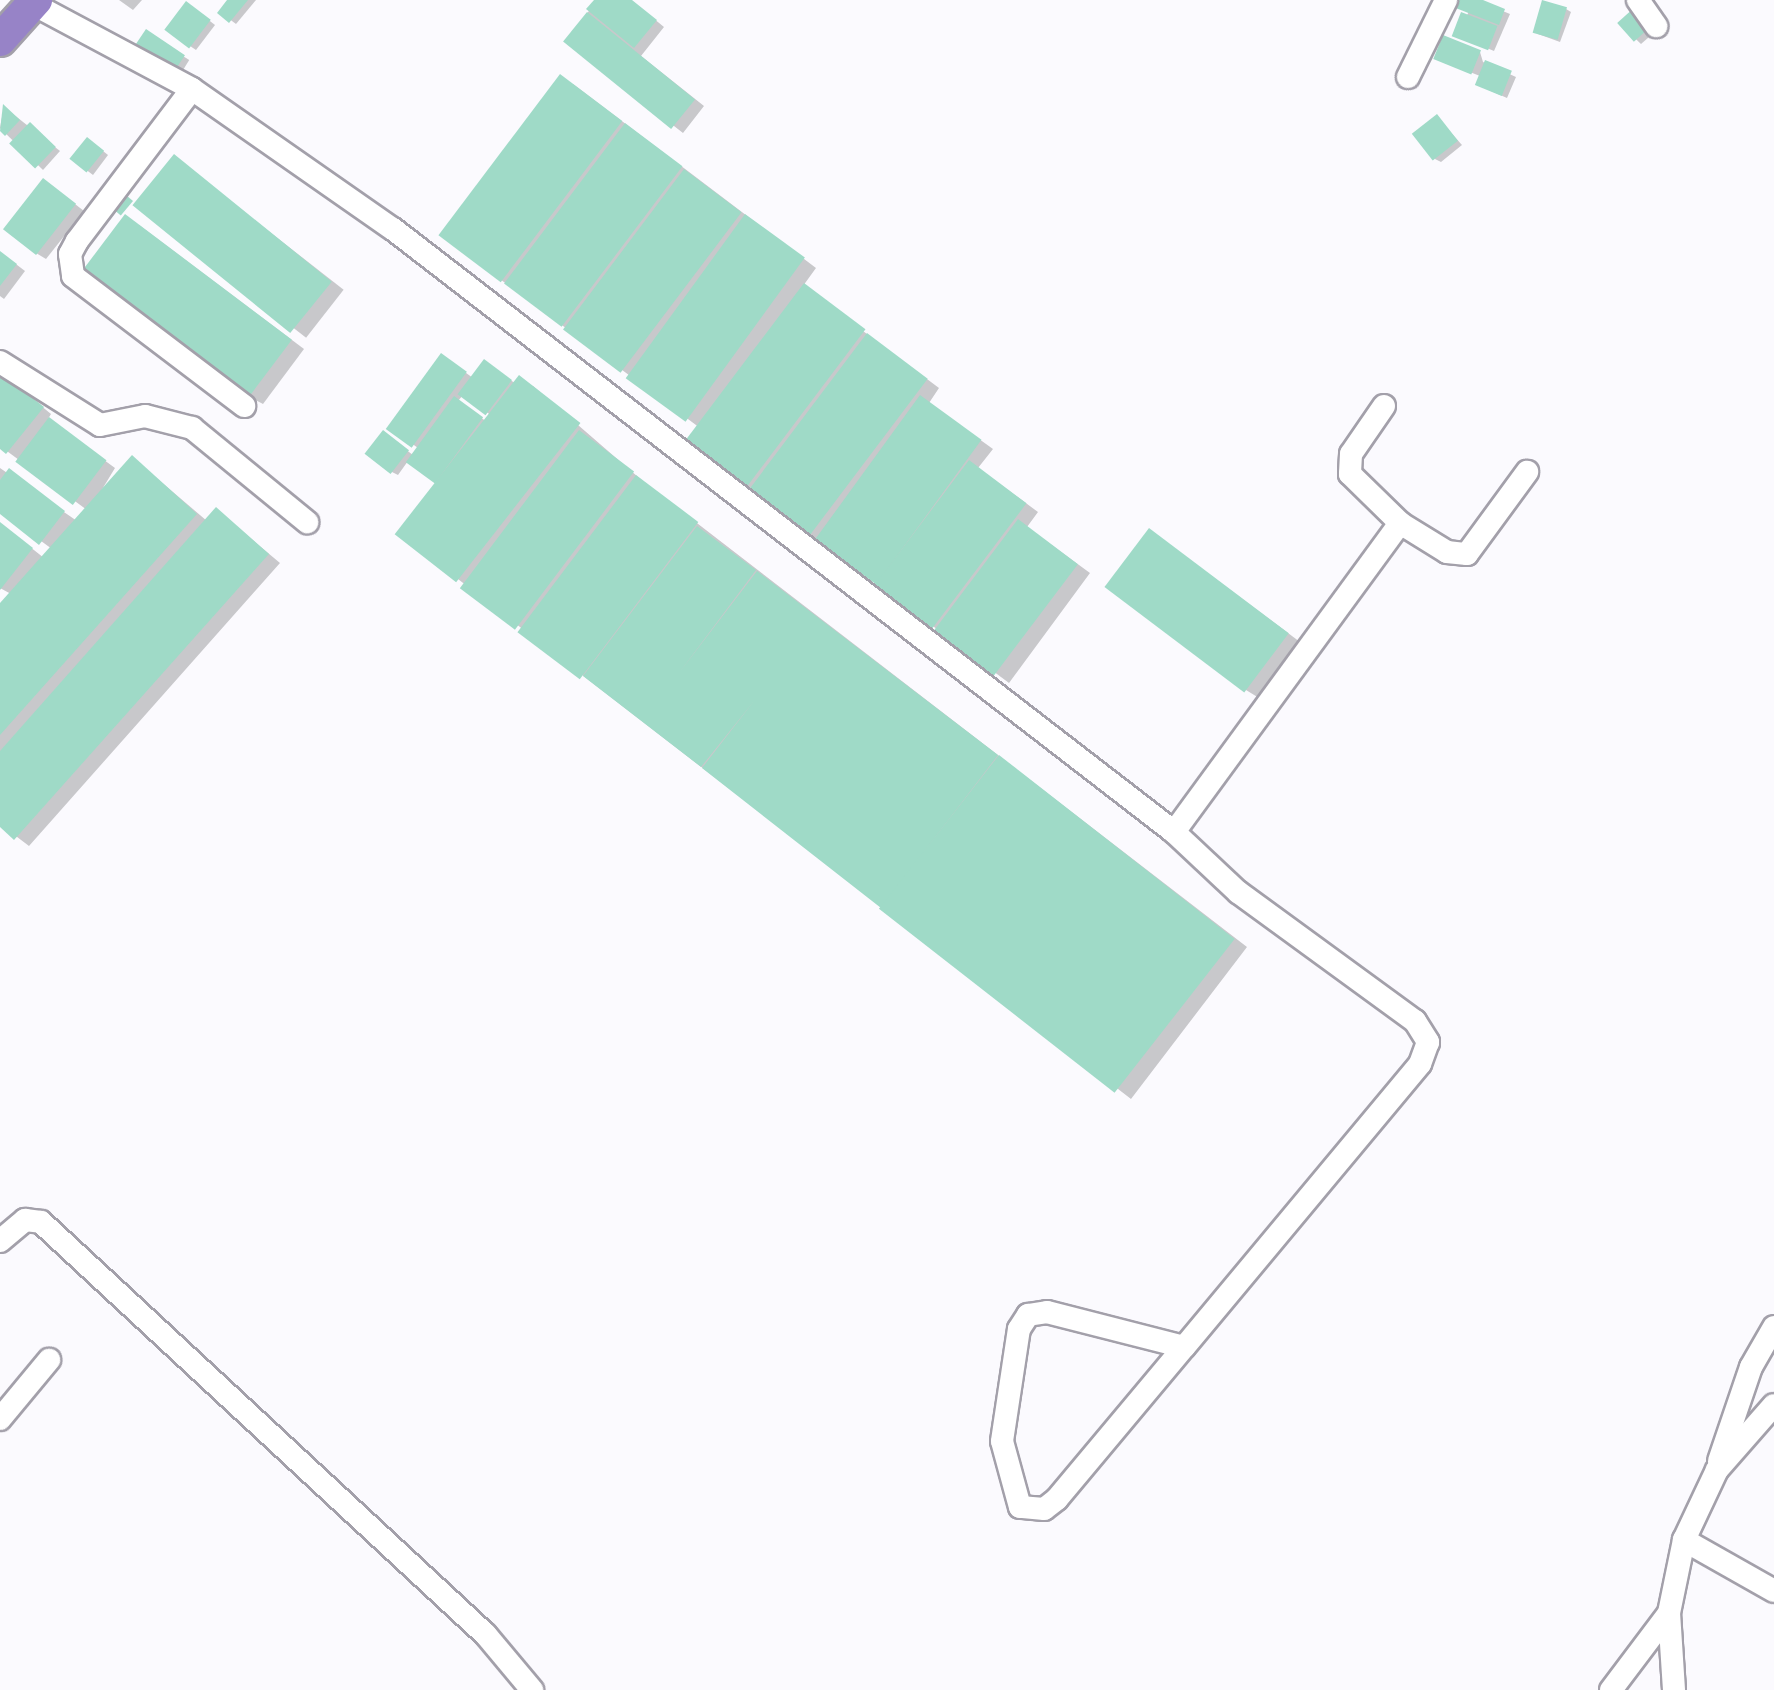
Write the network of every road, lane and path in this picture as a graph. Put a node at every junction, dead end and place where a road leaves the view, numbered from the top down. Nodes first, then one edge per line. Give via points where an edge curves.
1 (1446, 0) edge
2 (1638, 0) edge
3 (34, 2) edge
4 (1656, 26) dead end
5 (0, 40) edge
6 (1408, 77) dead end
7 (192, 89) junction
8 (0, 362) edge
9 (244, 406) dead end
10 (1384, 406) dead end
11 (1527, 472) dead end
12 (307, 522) dead end
13 (1400, 522) junction
14 (1174, 832) junction
15 (0, 1241) edge
16 (1774, 1327) edge
17 (1184, 1347) junction
18 (50, 1360) dead end
19 (1774, 1406) edge
20 (0, 1419) edge
21 (1717, 1470) junction
22 (1684, 1540) junction
23 (1774, 1591) edge
24 (1669, 1613) junction
25 (532, 1690) edge
26 (1611, 1690) edge
27 (1674, 1690) edge

1 - 6 street
2 - 4 street
3 - 5 highway
3 - 7 street
7 - 9 street via 77,241 70,254 73,276
7 - 14 street via 393,229
8 - 12 street via 100,425 146,416 192,428
10 - 13 street via 1346,464 1360,488
11 - 13 street via 1467,554 1448,552
13 - 14 street
14 - 17 street via 1238,892 1416,1020 1428,1042 1420,1064
15 - 25 street via 25,1220 41,1222 486,1635
16 - 21 street via 1751,1367
17 - 17 street via 1057,1499 1044,1509 1020,1507 1002,1441 1019,1329 1028,1315 1047,1312
18 - 20 street
19 - 21 street
21 - 22 street
22 - 23 street
22 - 24 street
24 - 26 street
24 - 27 street

